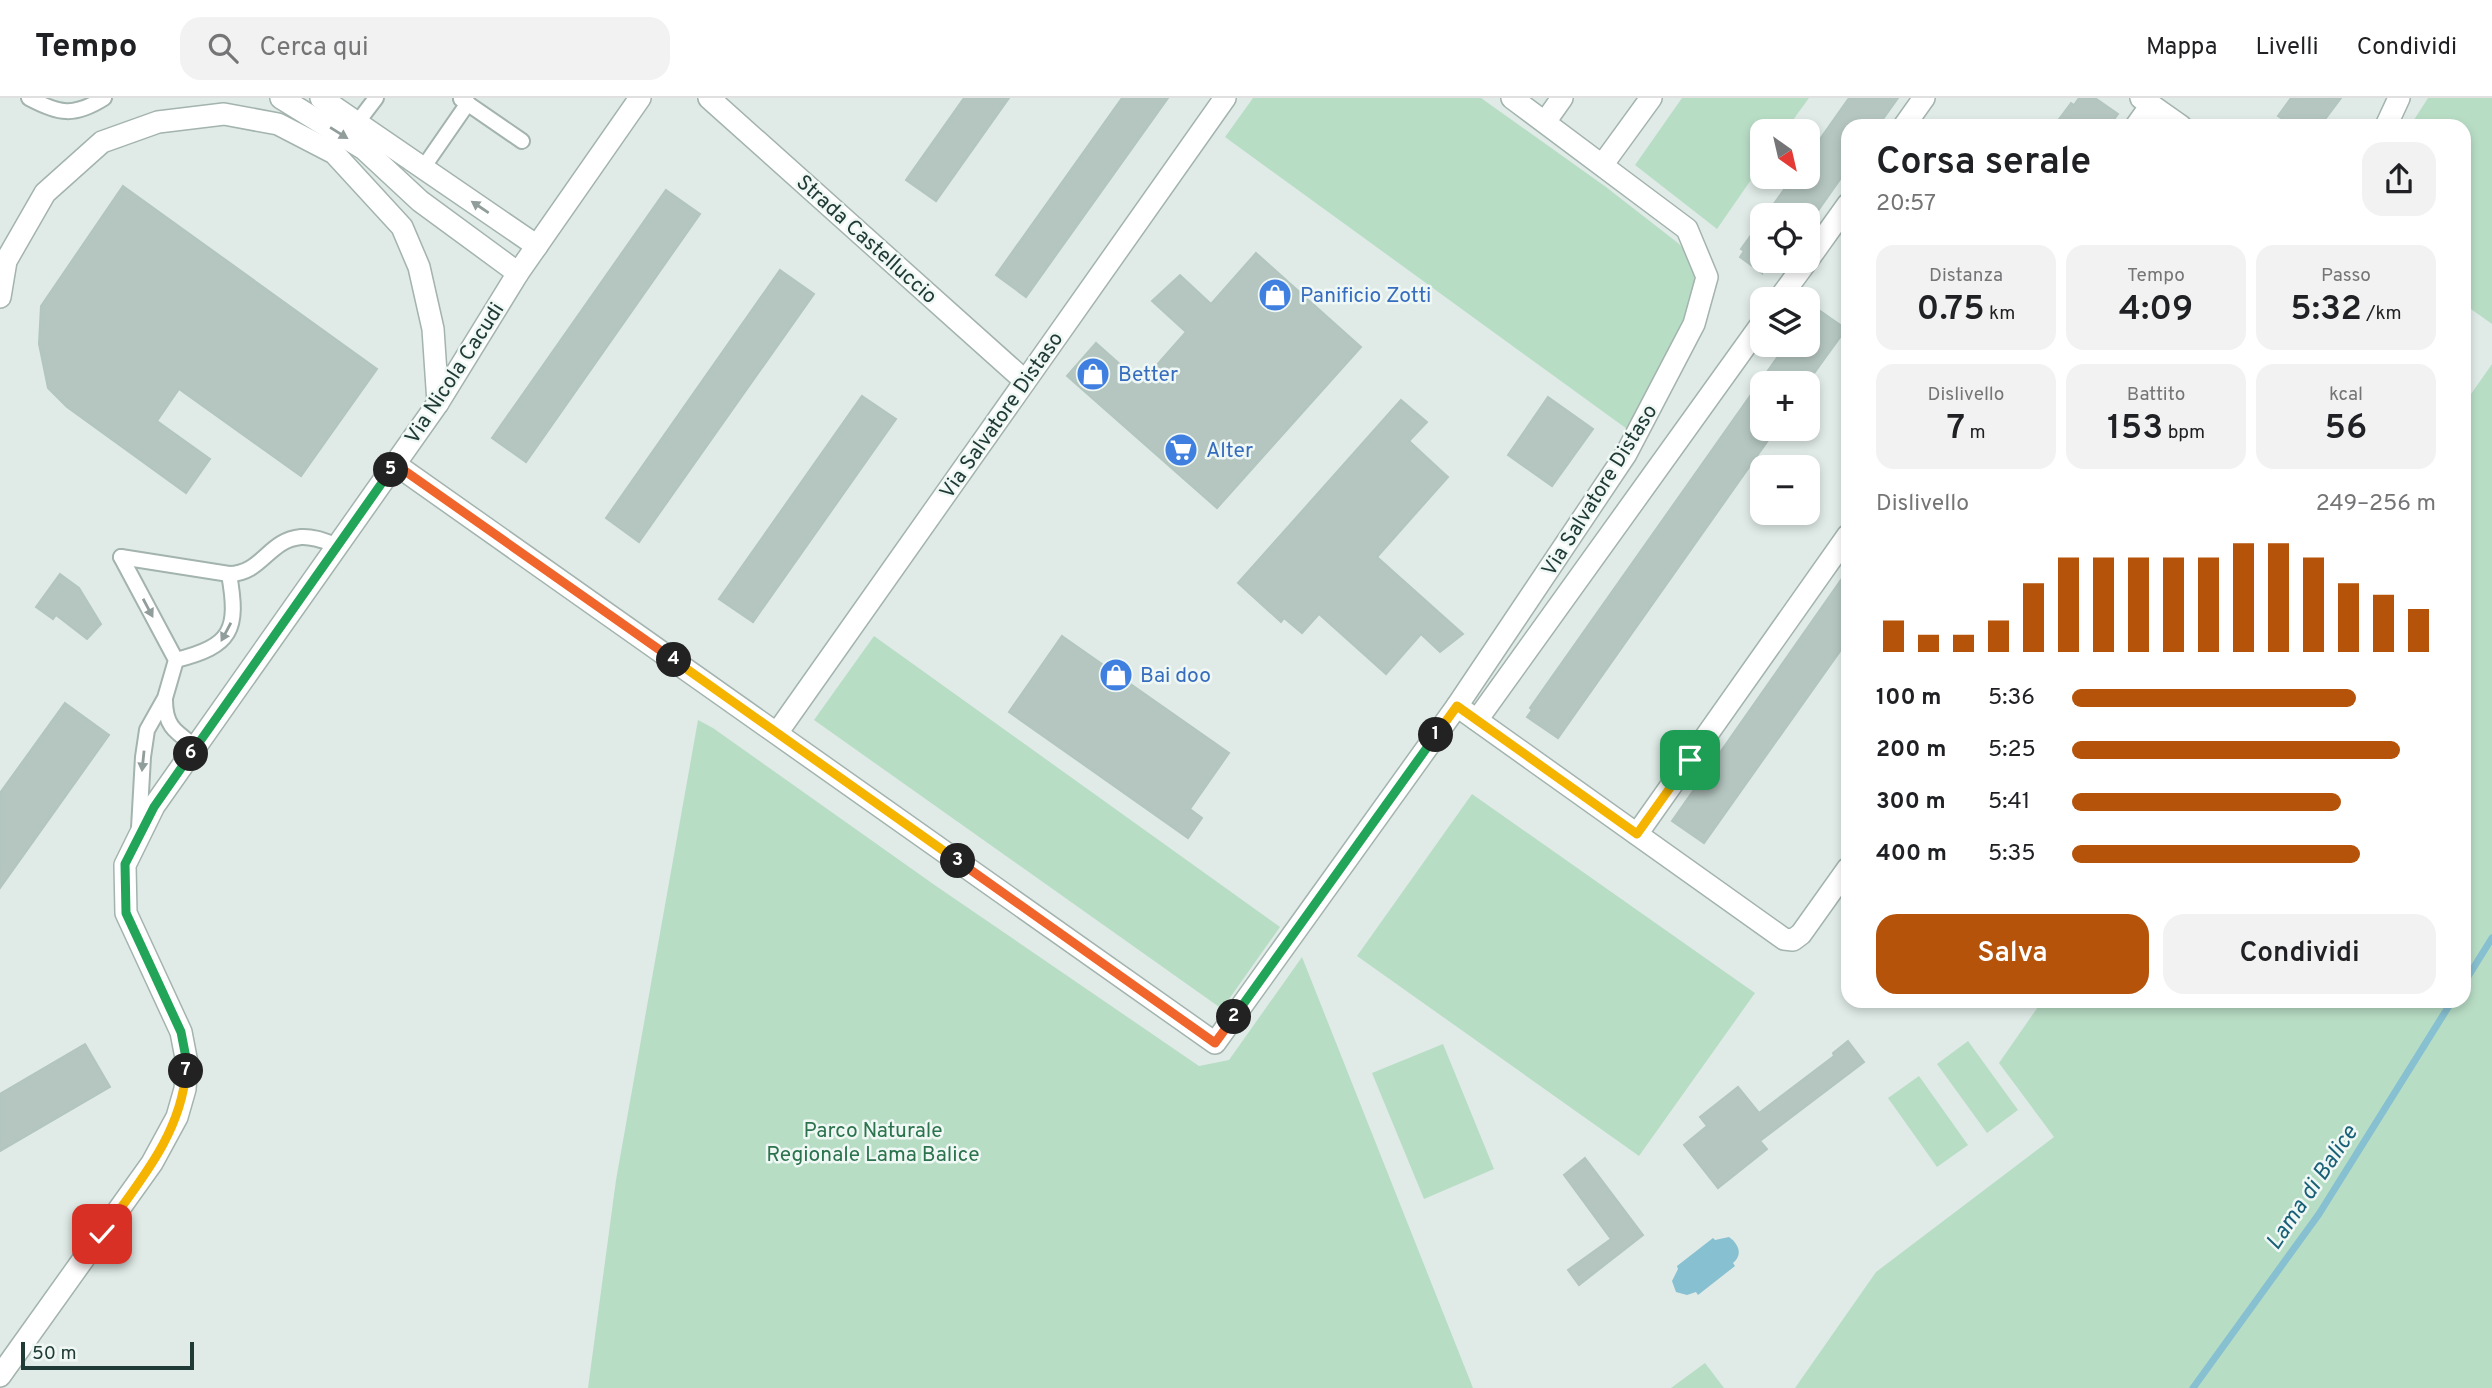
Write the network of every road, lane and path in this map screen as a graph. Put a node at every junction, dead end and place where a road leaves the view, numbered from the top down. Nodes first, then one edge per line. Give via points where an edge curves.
1 (29, 98) edge
2 (104, 98) edge
3 (281, 98) edge
4 (321, 98) edge
5 (376, 98) edge
6 (640, 98) edge
7 (709, 98) edge
8 (1225, 98) edge
9 (1512, 98) edge
10 (1562, 98) edge
11 (1650, 98) edge
12 (1924, 98) edge
13 (2399, 98) edge
14 (464, 101) edge
15 (2146, 102) edge
16 (1909, 119) edge
17 (2139, 119) edge
18 (2171, 119) edge
19 (2389, 119) edge
20 (1545, 122) junction
21 (357, 123) junction
22 (522, 141) dead end
23 (1603, 164) junction
24 (423, 168) junction
25 (1841, 214) edge
26 (1820, 242) edge
27 (537, 246) junction
28 (518, 273) junction
29 (0, 298) edge
30 (1750, 340) edge
31 (1025, 381) junction
32 (438, 404) junction
33 (395, 464) junction
34 (1841, 545) edge
35 (339, 546) junction
36 (229, 574) junction
37 (176, 660) junction
38 (165, 698) junction
39 (1457, 706) junction
40 (1477, 720) junction
41 (777, 733) junction
42 (196, 747) junction
43 (1637, 834) junction
44 (139, 836) junction
45 (1841, 878) edge
46 (0, 1376) edge

1 - 2 lane via 64,112 81,110
3 -> 28 street via 364,149 420,201
4 - 21 street
5 - 21 lane
6 - 27 street, Via Nicola Cacudi
7 - 31 street, Strada Castelluccio
8 - 31 street, Via Salvatore Distaso
9 - 20 street, Via Salvatore Distaso
10 - 20 street
11 - 23 street
12 - 16 street
13 - 19 street
14 - 22 lane
14 - 24 lane
15 - 17 street
15 - 18 street
20 - 23 street, Via Salvatore Distaso
21 - 24 street
23 - 39 street, Via Salvatore Distaso via 1687,229 1707,277 1694,324 1626,454
27 -> 24 street
25 - 26 street
27 - 28 street, Via Nicola Cacudi
28 - 32 street, Via Nicola Cacudi
29 - 32 street via 6,261 45,192 102,142 158,122 223,114 278,124 334,153 402,227 419,267 433,329
30 - 40 street
31 - 41 street, Via Salvatore Distaso
32 - 33 street, Via Nicola Cacudi
33 - 35 street, Via Nicola Cacudi
33 - 41 street
34 - 43 street
35 - 36 lane via 316,538 284,541 253,569
35 - 42 street, Via Nicola Cacudi
36 -> 37 lane via 233,618 228,633 219,645
36 -> 37 lane via 121,557
37 - 38 lane
38 - 42 lane via 165,715 173,730
38 -> 44 lane via 147,730
39 - 40 street
39 - 41 street, Via Salvatore Distaso via 1215,1043
40 - 43 street
42 - 44 street, Via Nicola Cacudi
43 - 45 street via 1784,939 1801,934
44 - 46 street, Via Nicola Cacudi via 125,864 126,913 181,1032 187,1063 185,1089 152,1163

